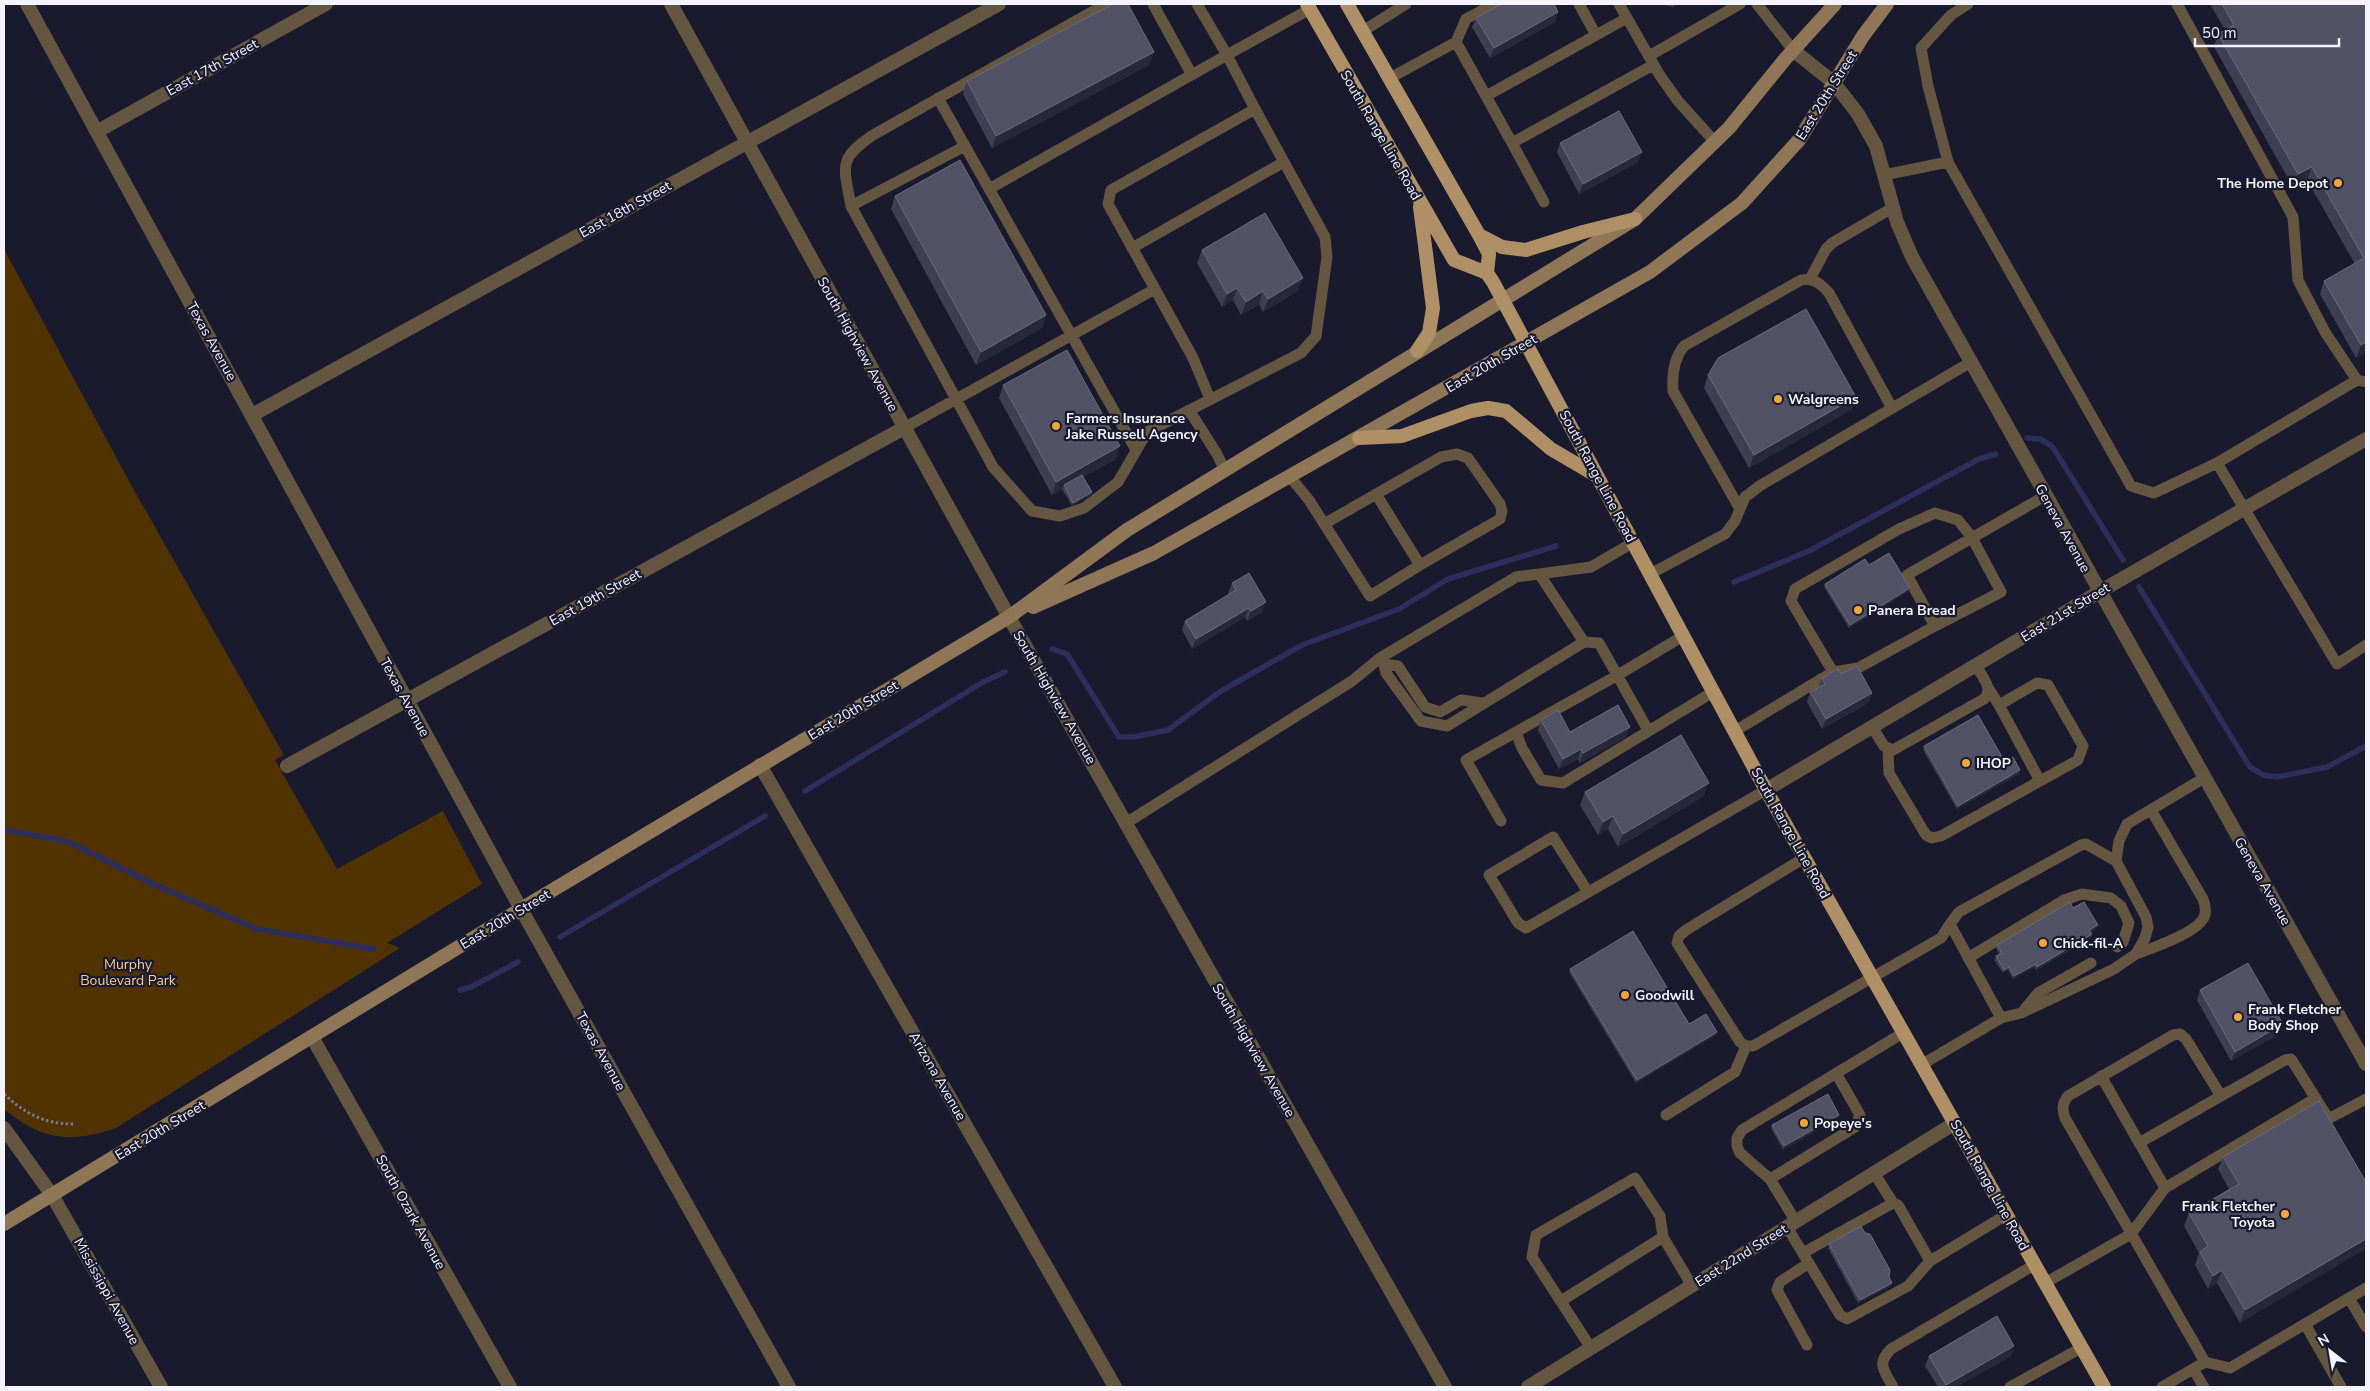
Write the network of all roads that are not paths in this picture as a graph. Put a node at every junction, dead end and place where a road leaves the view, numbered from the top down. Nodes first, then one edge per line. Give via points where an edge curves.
1 (27, 4) edge
2 (326, 4) edge
3 (671, 4) edge
4 (999, 4) edge
5 (1106, 4) edge
6 (1153, 4) edge
7 (1197, 4) edge
8 (1347, 4) edge
9 (1406, 4) edge
10 (1494, 4) edge
11 (1579, 4) edge
12 (1619, 4) edge
13 (1740, 4) edge
14 (1757, 4) edge
15 (1835, 4) edge
16 (1887, 4) edge
17 (1968, 4) edge
18 (2177, 4) edge
19 (1308, 7) edge
20 (1627, 18) junction
21 (1363, 30) junction
22 (1596, 35) junction
23 (1456, 42) junction
24 (1793, 50) junction
25 (1227, 55) junction
26 (1651, 61) junction
27 (1192, 75) junction
28 (1390, 78) junction
29 (1834, 83) junction
30 (1486, 96) junction
31 (938, 98) junction
32 (1255, 109) junction
33 (98, 131) junction
34 (747, 142) junction
35 (1715, 142) junction
36 (1512, 143) junction
37 (965, 146) junction
38 (1284, 162) junction
39 (1948, 162) junction
40 (1884, 175) junction
41 (989, 189) junction
42 (1419, 202) junction
43 (1544, 202) dead end
44 (851, 206) junction
45 (1894, 207) junction
46 (1635, 218) junction
47 (1479, 235) junction
48 (1132, 248) junction
49 (1487, 273) junction
50 (1810, 279) junction
51 (1155, 289) junction
52 (1502, 299) junction
53 (1072, 335) junction
54 (1526, 343) junction
55 (1417, 352) junction
56 (1971, 362) junction
57 (2362, 381) edge
58 (956, 399) junction
59 (1210, 399) junction
60 (1892, 408) junction
61 (1189, 410) junction
62 (252, 415) junction
63 (904, 428) junction
64 (1359, 438) junction
65 (2366, 439) edge
66 (1136, 450) junction
67 (2217, 463) junction
68 (1224, 469) junction
69 (1598, 476) junction
70 (1290, 478) junction
71 (1376, 494) junction
72 (2045, 496) junction
73 (1740, 509) junction
74 (2243, 509) junction
75 (1324, 524) junction
76 (1971, 536) junction
77 (1634, 542) junction
78 (1420, 566) junction
79 (1650, 574) junction
80 (1540, 575) junction
81 (2099, 592) junction
82 (1009, 617) junction
83 (1935, 626) junction
84 (1683, 636) junction
85 (1584, 642) junction
86 (2366, 645) edge
87 (1382, 661) junction
88 (1976, 666) junction
89 (1833, 672) junction
90 (1618, 675) junction
91 (1989, 688) junction
92 (1713, 692) junction
93 (407, 700) junction
94 (1998, 705) junction
95 (1872, 727) junction
96 (1648, 730) junction
97 (1735, 731) junction
98 (1516, 732) junction
99 (1888, 748) junction
100 (760, 765) junction
101 (287, 766) dead end
102 (2204, 778) junction
103 (2040, 781) junction
104 (1766, 790) junction
105 (2151, 810) junction
106 (1502, 821) dead end
107 (1126, 823) junction
108 (1804, 858) junction
109 (2116, 861) junction
110 (1588, 892) junction
111 (521, 909) junction
112 (1950, 924) junction
113 (2116, 947) dead end
114 (2136, 954) junction
115 (1968, 958) junction
116 (2091, 963) dead end
117 (1871, 976) junction
118 (2022, 1014) junction
119 (2001, 1018) junction
120 (1903, 1033) junction
121 (312, 1036) junction
122 (1746, 1046) junction
123 (1921, 1064) junction
124 (2366, 1064) edge
125 (1836, 1073) junction
126 (2101, 1076) junction
127 (2221, 1096) junction
128 (2316, 1098) junction
129 (2366, 1099) edge
130 (1666, 1115) dead end
131 (1955, 1123) junction
132 (4, 1128) edge
133 (2139, 1143) junction
134 (1874, 1173) junction
135 (1770, 1179) junction
136 (2165, 1188) junction
137 (52, 1195) junction
138 (1893, 1203) junction
139 (2006, 1215) junction
140 (4, 1224) edge
141 (1791, 1224) junction
142 (2131, 1234) junction
143 (1664, 1237) junction
144 (1806, 1258) junction
145 (1930, 1261) junction
146 (2034, 1264) junction
147 (2045, 1283) junction
148 (1692, 1286) junction
149 (2366, 1288) edge
150 (2349, 1298) junction
151 (1561, 1301) junction
152 (2305, 1324) junction
153 (2366, 1327) edge
154 (1807, 1345) dead end
155 (1591, 1348) junction
156 (2081, 1348) junction
157 (2206, 1362) junction
158 (2193, 1369) junction
159 (161, 1387) edge
160 (510, 1387) edge
161 (789, 1387) edge
162 (1115, 1387) edge
163 (1445, 1387) edge
164 (1528, 1387) edge
165 (1893, 1387) edge
166 (2010, 1387) edge
167 (2104, 1387) edge
168 (2162, 1387) edge
169 (2204, 1387) edge
170 (2341, 1387) edge

1 - 33 street, Texas Avenue
2 - 33 street, East 17th Street
3 - 34 street, South Highview Avenue
4 - 34 street, East 18th Street
5 - 31 lane
6 - 27 lane
7 - 25 lane
8 - 21 main road, South Range Line Road
9 - 21 lane
10 - 23 lane via 1466,19
11 - 22 lane
12 - 20 lane
13 - 26 lane
14 - 24 lane, Geneva Avenue
15 - 24 main road, East 20th Street
16 - 29 main road, East 20th Street via 1862,36
17 - 39 lane via 1951,15 1921,48
18 - 57 lane via 2293,217 2298,280 2326,332
19 - 25 lane
19 - 42 main road, South Range Line Road
20 - 22 lane
20 - 26 lane
21 - 28 main road, South Range Line Road
22 - 30 lane
23 - 28 lane
23 - 30 lane
24 - 29 street, Geneva Avenue
24 - 35 main road, East 20th Street
25 - 27 lane
25 - 32 lane
26 - 35 lane via 1678,101
26 - 36 lane
27 - 41 lane
28 - 47 main road, South Range Line Road
29 - 40 street, Geneva Avenue via 1858,114 1876,146
29 - 54 main road, East 20th Street via 1799,140 1742,203 1650,272
30 - 36 lane
31 - 37 lane
31 - 44 lane via 852,150 845,168
32 - 38 lane
32 - 48 lane via 1111,190 1108,204
33 - 62 street, Texas Avenue
34 - 62 street, East 18th Street
34 - 63 street, South Highview Avenue
35 - 46 main road, East 20th Street
36 - 43 lane
37 - 41 lane
37 - 44 lane
38 - 48 lane
38 - 59 lane via 1325,237 1327,258 1316,336 1301,353
39 - 40 lane
39 - 67 lane via 2130,486 2154,494
40 - 45 street, Geneva Avenue
41 - 53 lane
42 - 49 main road, South Range Line Road via 1454,260
42 - 55 main road via 1433,308 1429,333
44 - 58 lane
45 - 50 lane via 1832,243
45 - 56 street, Geneva Avenue via 1912,257
46 - 47 main road via 1526,250 1502,247
46 - 52 main road, East 20th Street
47 - 49 main road, South Range Line Road via 1488,254
48 - 51 lane
49 - 52 main road, South Range Line Road
50 - 60 lane via 1820,283 1829,293
50 - 73 lane via 1801,280 1684,346 1678,353 1673,391
51 - 53 lane
51 - 59 lane via 1193,358
52 - 54 main road, South Range Line Road
52 - 55 main road, East 20th Street
53 - 58 lane
53 - 66 lane
54 - 64 main road, East 20th Street
54 - 69 main road, South Range Line Road
55 - 68 main road, East 20th Street
56 - 60 lane
56 - 72 street, Geneva Avenue
57 - 67 lane
58 - 63 lane
58 - 66 lane via 993,467 1032,511 1060,516 1084,508 1118,482
59 - 61 lane
60 - 73 lane via 1761,485 1745,497
61 - 66 lane via 1146,432
61 - 68 lane
62 - 93 street, Texas Avenue
63 - 82 street, South Highview Avenue
63 - 93 street, East 19th Street
64 - 69 main road via 1402,436 1488,408 1506,411 1551,449
64 - 70 main road, East 20th Street
65 - 74 street, East 21st Street
67 - 74 lane
68 - 82 main road, East 20th Street via 1127,530
69 - 77 main road, South Range Line Road
70 - 75 lane
70 - 82 main road, East 20th Street via 1154,553
71 - 75 lane
71 - 78 lane
71 - 78 lane via 1441,457 1457,454 1468,458 1500,504 1500,519
72 - 76 lane
72 - 81 street, Geneva Avenue
73 - 79 lane via 1724,534
74 - 81 street, East 21st Street
74 - 86 lane via 2337,664
75 - 78 lane via 1370,596
76 - 83 lane via 1907,575
76 - 83 lane via 2001,592
76 - 89 lane via 1958,520 1935,513 1899,529 1795,589 1791,601
77 - 79 main road, South Range Line Road
77 - 80 lane via 1591,567
79 - 84 main road, South Range Line Road
80 - 85 lane
80 - 87 lane via 1516,577
81 - 88 street, East 21st Street
81 - 102 street, Geneva Avenue
82 - 100 main road, East 20th Street
82 - 107 street, South Highview Avenue
83 - 89 lane via 1858,668
84 - 90 lane
84 - 92 main road, South Range Line Road
85 - 87 lane via 1447,726 1421,721 1386,673
85 - 90 lane via 1599,644
87 - 107 lane
88 - 91 lane
88 - 95 street, East 21st Street
89 - 97 lane
90 - 96 lane
90 - 98 lane
91 - 94 lane
91 - 99 lane via 1984,700 1893,750
92 - 96 lane
92 - 97 main road, South Range Line Road
93 - 101 street, East 19th Street
93 - 111 street, Texas Avenue
94 - 103 lane
94 - 103 lane via 2037,683 2048,685 2082,746 2078,760
95 - 99 lane
95 - 104 street, East 21st Street
96 - 98 lane via 1563,783 1541,780
97 - 104 main road, South Range Line Road
98 - 106 lane via 1466,760
99 - 103 lane via 1890,773 1926,835 1932,838
100 - 111 main road, East 20th Street
100 - 162 street, Arizona Avenue
102 - 105 lane
102 - 124 street, Geneva Avenue
104 - 108 main road, South Range Line Road
104 - 110 lane
105 - 109 lane via 2126,824
105 - 114 lane via 2206,908 2200,924 2164,944
107 - 163 street, South Highview Avenue
108 - 117 main road, South Range Line Road
108 - 122 lane via 1679,936 1678,943 1740,1042
109 - 112 lane via 2086,844 2080,845 1959,912
109 - 114 lane via 2146,917 2146,938
110 - 110 lane via 1526,928 1518,923 1489,875 1553,837
111 - 121 main road, East 20th Street
111 - 161 street, Texas Avenue
112 - 115 lane
112 - 117 lane via 1941,938
113 - 115 lane via 2123,942 2130,923 2122,906 2111,898 2082,894 2064,900
114 - 118 lane
115 - 119 lane
116 - 118 lane via 2038,993
117 - 120 main road, South Range Line Road
117 - 122 lane via 1753,1046
118 - 119 lane
119 - 123 lane
120 - 123 main road, South Range Line Road
120 - 125 lane
121 - 137 main road, East 20th Street
121 - 160 street, South Ozark Avenue
122 - 130 lane via 1735,1072
123 - 131 main road, South Range Line Road
125 - 135 lane via 1860,1115 1856,1127
125 - 135 lane via 1742,1130 1737,1138 1736,1146 1740,1153
126 - 127 lane via 2180,1034
126 - 133 lane
126 - 142 lane via 2068,1096 2062,1109
127 - 128 lane via 2291,1059
127 - 133 lane
128 - 129 lane via 2331,1123
128 - 136 lane
131 - 134 street, East 22nd Street
131 - 139 main road, South Range Line Road
132 - 137 street, Mississippi Avenue
133 - 136 lane
134 - 138 lane
134 - 141 street, East 22nd Street
135 - 141 lane
136 - 142 lane
137 - 140 main road, East 20th Street
137 - 159 street, Mississippi Avenue
138 - 144 lane
138 - 145 lane via 1898,1205
139 - 145 lane
139 - 146 main road, South Range Line Road
141 - 144 lane
141 - 148 street, East 22nd Street
142 - 147 lane
142 - 157 lane
143 - 148 lane
143 - 151 lane
143 - 151 lane via 1660,1216 1635,1178 1536,1235 1532,1258
144 - 145 lane via 1840,1315 1847,1320 1908,1286
144 - 154 lane via 1780,1282 1777,1290
146 - 147 main road, South Range Line Road
146 - 165 lane via 1891,1348 1883,1357 1882,1367
147 - 156 main road, South Range Line Road
148 - 155 street, East 22nd Street
149 - 150 lane
150 - 152 lane
150 - 153 lane
151 - 155 lane
152 - 157 lane via 2230,1368
152 - 170 lane
155 - 164 street, East 22nd Street
156 - 166 lane
156 - 167 main road, South Range Line Road
157 - 158 lane
158 - 168 lane
158 - 169 lane

